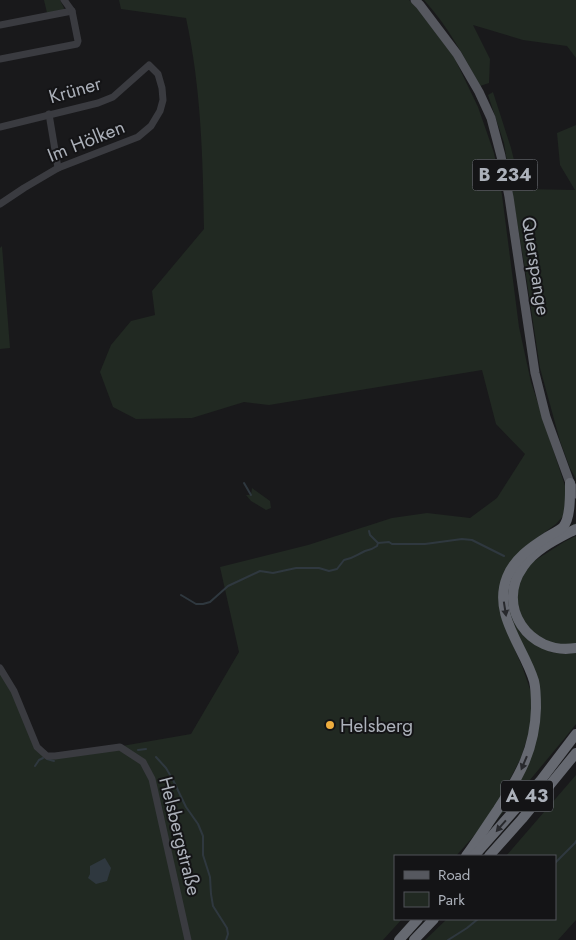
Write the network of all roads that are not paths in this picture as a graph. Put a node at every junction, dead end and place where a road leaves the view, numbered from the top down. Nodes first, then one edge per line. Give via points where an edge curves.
1 (64, 0) edge
2 (415, 0) edge
3 (72, 11) junction
4 (0, 24) edge
5 (0, 59) edge
6 (149, 65) joint
7 (49, 114) junction
8 (0, 127) edge
9 (58, 168) junction
10 (0, 204) edge
11 (570, 483) junction
12 (576, 494) edge
13 (576, 519) edge
14 (563, 527) junction
15 (576, 529) edge
16 (576, 648) edge
17 (0, 668) edge
18 (576, 734) edge
19 (576, 755) edge
20 (467, 855) edge
21 (475, 855) edge
22 (490, 855) edge
23 (417, 920) edge
24 (433, 920) edge
25 (188, 940) edge
26 (399, 940) edge
27 (414, 940) edge

1 - 3 street
2 - 11 main road, Querspange / B 234 via 457,54 491,118 509,197 536,373 546,416
3 - 4 street
3 - 5 street via 77,44
6 - 7 street, Krüner via 113,97
6 - 9 street, Im Hölken via 158,74 163,100 150,126 138,137
7 - 8 street, Krüner
7 - 9 street
9 - 10 street, Im Hölken
11 - 12 main road, Querspange / B 234
11 - 14 highway via 568,514
13 - 14 highway
14 -> 20 highway via 528,549 507,577 504,609 534,682 536,722 518,777
15 - 16 highway via 528,560 521,569 512,599 518,620 532,638 549,647
17 - 25 street, Helsbergstraße via 14,690 37,747 46,756 120,747 143,762 152,779
18 -> 21 highway, A 43 via 541,780
19 - 22 highway, A 43
23 - 26 highway
24 - 27 highway

